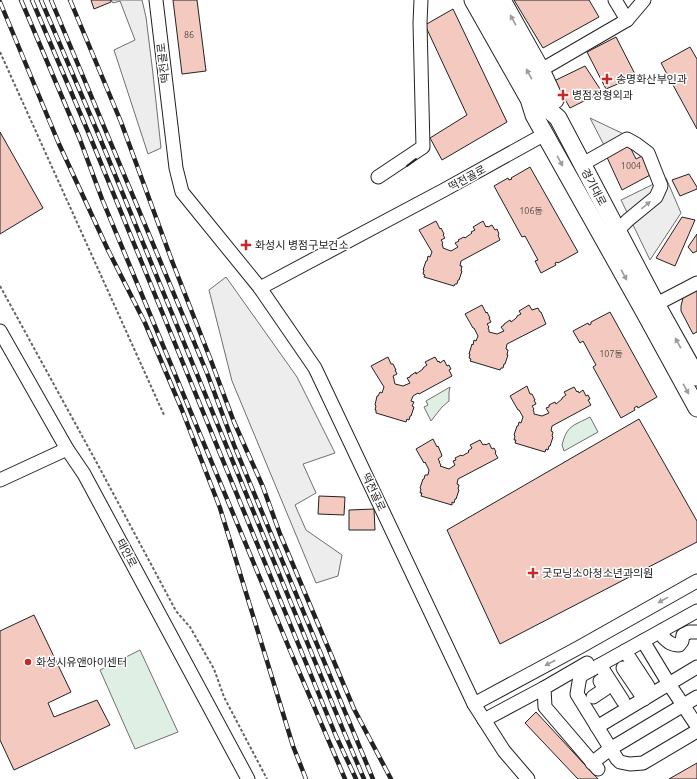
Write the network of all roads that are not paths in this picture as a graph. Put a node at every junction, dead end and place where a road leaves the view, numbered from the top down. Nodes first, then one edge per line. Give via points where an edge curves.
1 (156, 0) edge
2 (421, 0) edge
3 (466, 0) edge
4 (473, 0) edge
5 (488, 0) edge
6 (502, 0) edge
7 (615, 0) edge
8 (644, 0) edge
9 (628, 20) junction
10 (541, 70) junction
11 (534, 115) junction
12 (558, 118) junction
13 (545, 134) junction
14 (581, 161) junction
15 (378, 177) dead end
16 (617, 231) junction
17 (697, 283) edge
18 (260, 288) junction
19 (650, 308) junction
20 (0, 331) edge
21 (697, 377) edge
22 (697, 408) edge
23 (67, 449) junction
24 (0, 480) edge
25 (697, 581) edge
26 (697, 609) edge
27 (663, 630) junction
28 (697, 632) edge
29 (642, 641) junction
30 (625, 651) junction
31 (600, 665) junction
32 (697, 668) edge
33 (647, 679) dead end
34 (669, 684) junction
35 (544, 688) junction
36 (623, 688) junction
37 (592, 697) dead end
38 (697, 698) edge
39 (644, 699) junction
40 (474, 704) junction
41 (692, 714) edge
42 (484, 720) junction
43 (597, 727) junction
44 (697, 731) edge
45 (610, 748) junction
46 (248, 779) edge
47 (528, 779) edge

1 - 18 street, 떡전골로 via 176,168 182,192
2 - 15 street via 422,147
3 - 11 main road, 경기대로 via 501,66 523,103
4 - 11 main road, 경기대로 via 529,99
12 -> 5 main road, 경기대로 via 549,110
10 -> 6 main road
7 - 9 street
8 - 9 street
9 - 10 street
10 - 12 main road via 557,105
11 - 13 main road, 경기대로
12 - 14 main road, 경기대로
13 - 18 street, 떡전골로
13 -> 19 main road, 경기대로
14 - 16 main road, 경기대로
16 -> 14 street via 656,197 661,186 648,153 627,139 588,161
16 - 19 main road, 경기대로
17 - 19 street
18 - 40 street, 떡전골로 via 315,368
21 -> 19 main road, 경기대로
19 -> 22 main road, 경기대로
20 - 23 street, 태안로
23 - 24 street
23 - 46 street, 태안로 via 84,474
25 -> 40 street
26 - 27 street
26 - 35 street
27 - 28 street via 663,637 668,643 679,646 683,635
27 - 29 street
29 - 30 street
29 - 34 street
30 - 31 street
30 - 33 street
31 - 36 street
31 - 43 street via 580,676 577,694
32 - 34 street
34 - 39 street
34 - 41 street
35 - 42 street
35 - 45 street via 545,707 595,766
36 - 37 street via 602,685
36 - 39 street
36 - 39 street
36 - 43 street
38 - 41 street
40 - 42 street, 떡전골로
41 - 45 street
42 - 47 street, 떡전골로 via 504,751
43 - 45 street
44 - 45 street via 643,763 620,762

